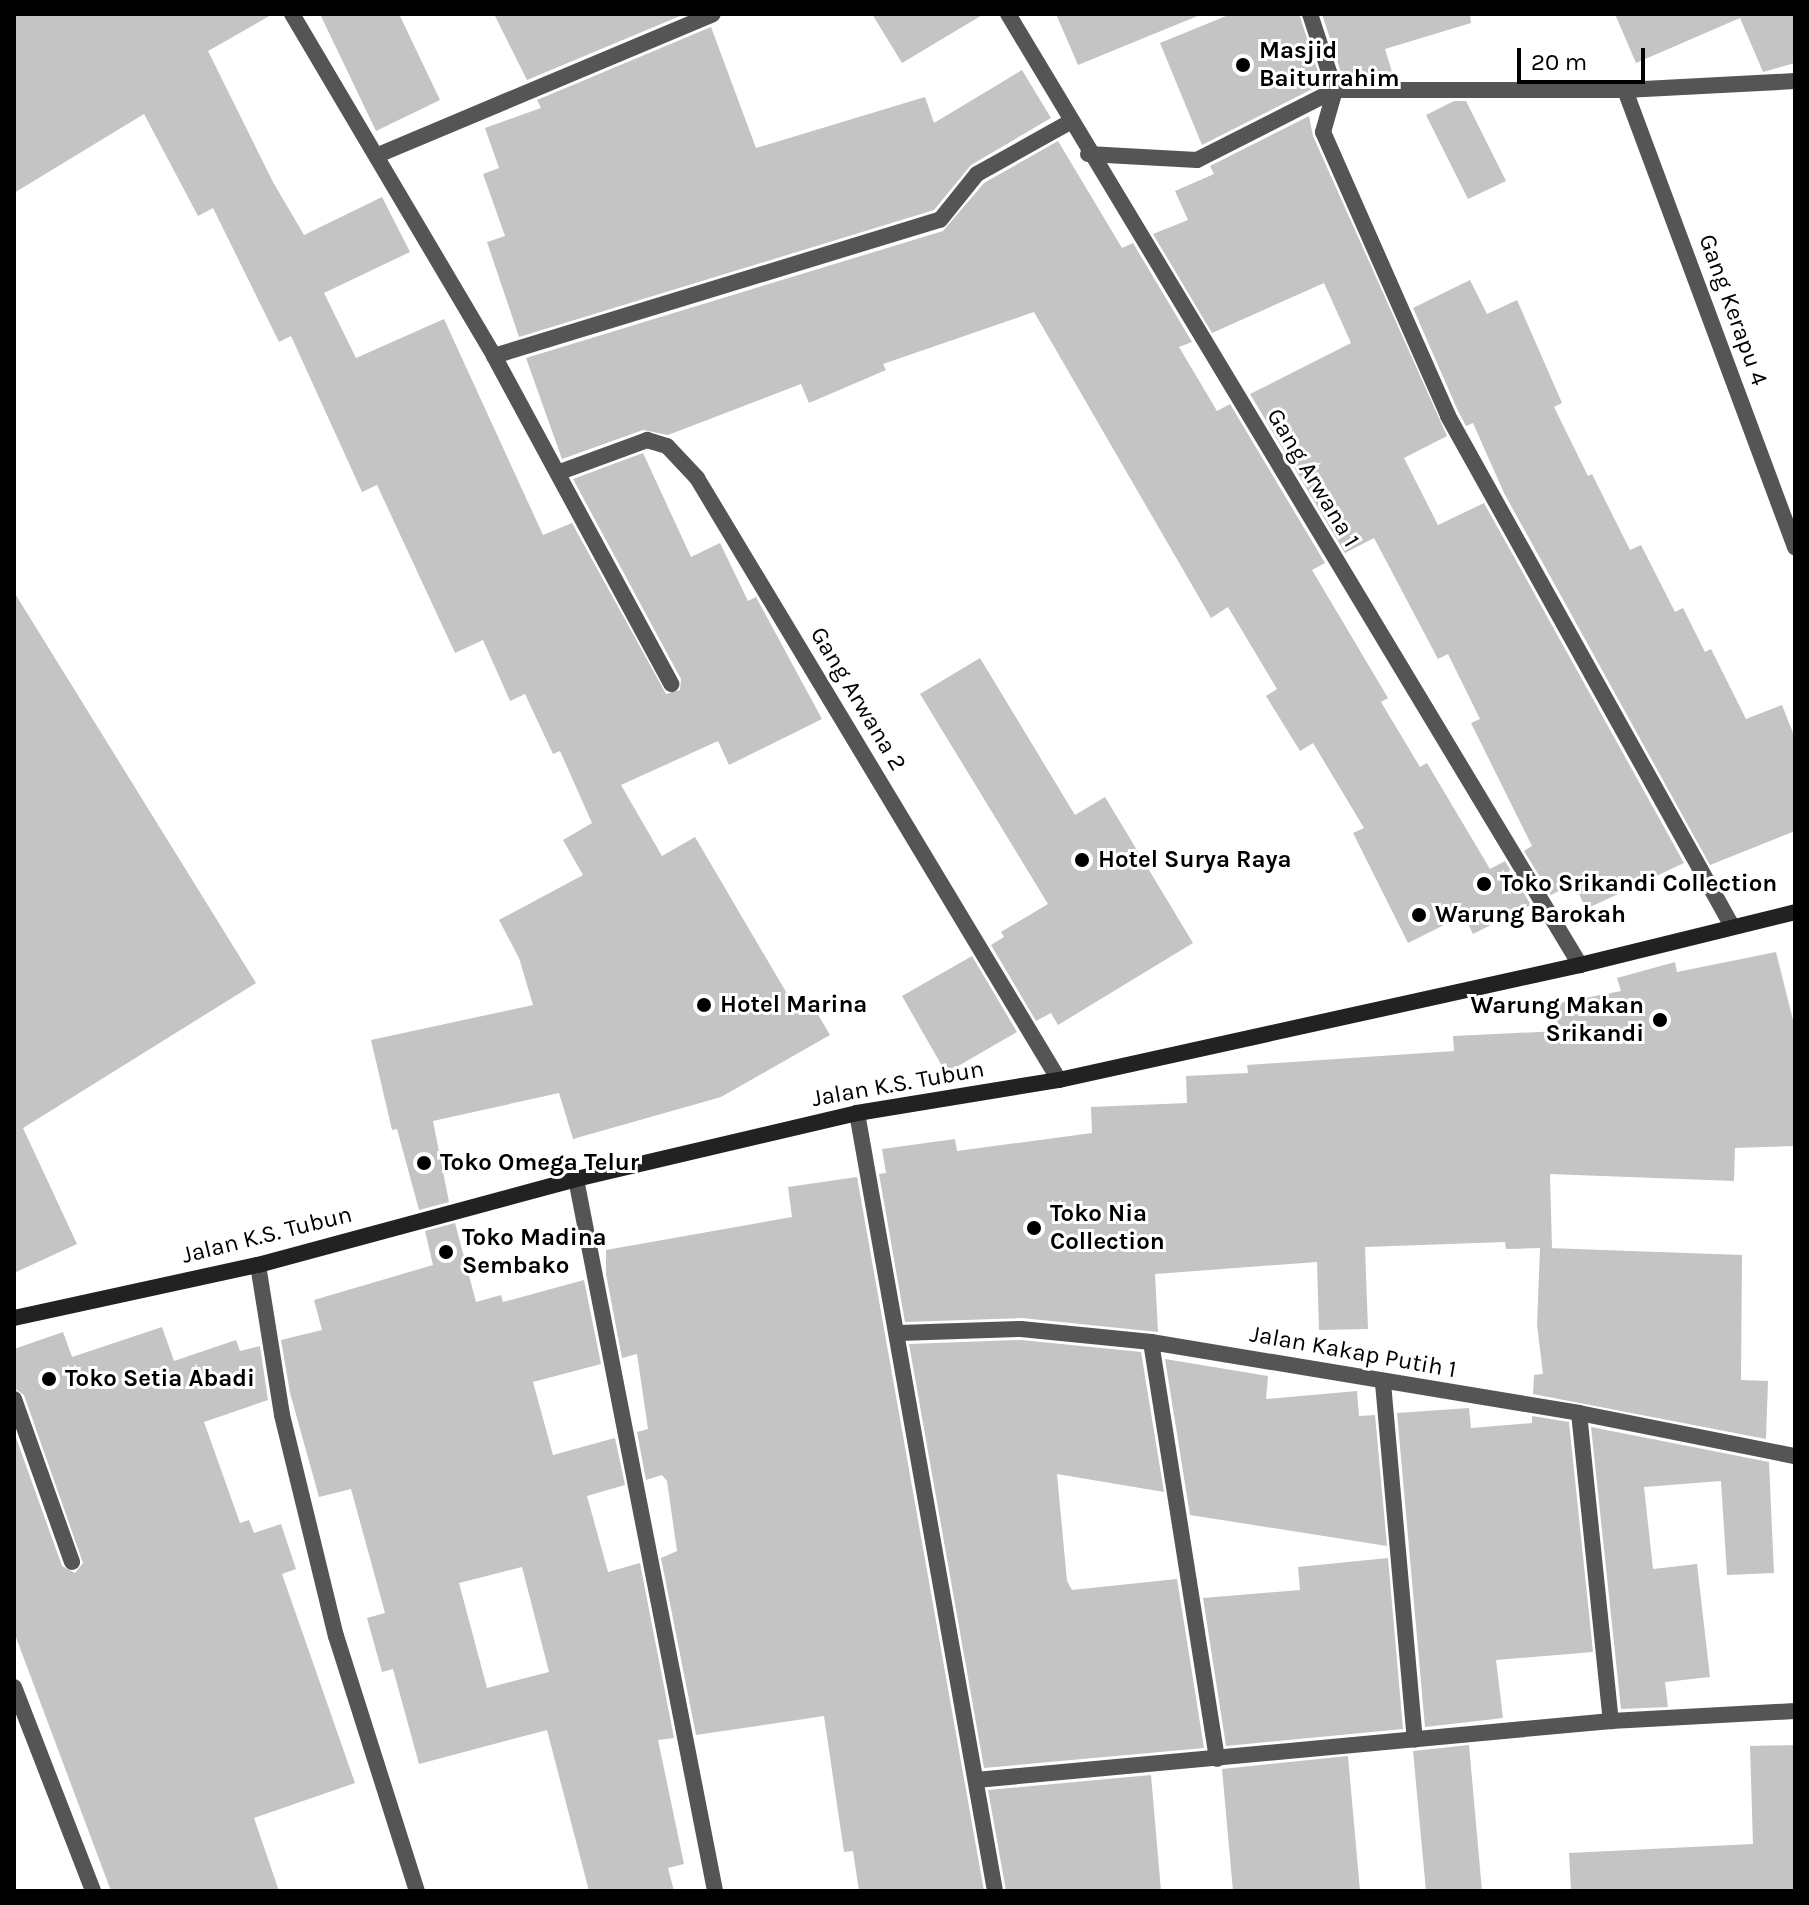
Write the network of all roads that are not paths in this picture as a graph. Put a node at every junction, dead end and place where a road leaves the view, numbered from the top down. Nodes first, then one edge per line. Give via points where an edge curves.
1 (292, 14) edge
2 (713, 14) edge
3 (1008, 14) edge
4 (1310, 14) edge
5 (1795, 81) edge
6 (1335, 90) junction
7 (1625, 90) junction
8 (1070, 122) junction
9 (1088, 154) junction
10 (378, 155) junction
11 (494, 356) junction
12 (560, 472) junction
13 (1795, 547) edge
14 (671, 684) dead end
15 (1795, 912) edge
16 (1732, 926) junction
17 (1580, 965) junction
18 (1059, 1080) junction
19 (857, 1113) junction
20 (576, 1179) junction
21 (258, 1265) junction
22 (14, 1318) edge
23 (899, 1333) junction
24 (1151, 1342) junction
25 (1383, 1383) junction
26 (14, 1399) edge
27 (1579, 1413) junction
28 (1795, 1456) edge
29 (72, 1562) dead end
30 (14, 1687) edge
31 (1795, 1711) edge
32 (1611, 1721) junction
33 (1415, 1740) junction
34 (1217, 1759) junction
35 (976, 1780) junction
36 (93, 1891) edge
37 (417, 1891) edge
38 (715, 1891) edge
39 (995, 1891) edge

1 - 10 street
2 - 10 street
3 - 8 street, Gang Arwana 1
4 - 6 street
5 - 7 street
6 - 7 street
6 - 9 street via 1197,160
6 - 16 street via 1323,132 1448,416
7 - 13 street, Gang Kerapu 4
8 - 9 street, Gang Arwana 1
8 - 11 street via 977,174 940,220
9 - 17 street, Gang Arwana 1
10 - 11 street
11 - 12 street
12 - 14 street
12 - 18 street, Gang Arwana 2 via 647,440 667,446 690,470
15 - 16 street, Jalan K.S. Tubun
16 - 17 street, Jalan K.S. Tubun
17 - 18 street, Jalan K.S. Tubun
18 - 19 street, Jalan K.S. Tubun
19 - 20 street, Jalan K.S. Tubun
19 - 23 street
20 - 21 street, Jalan K.S. Tubun
20 - 38 street
21 - 22 street, Jalan K.S. Tubun
21 - 37 street via 282,1415 336,1636
23 - 24 street, Jalan Kakap Putih 1 via 1021,1329
23 - 35 street
24 - 25 street, Jalan Kakap Putih 1
24 - 34 street
25 - 27 street, Jalan Kakap Putih 1
25 - 33 street
26 - 29 street
27 - 28 street, Jalan Kakap Putih 1
27 - 32 street
30 - 36 street
31 - 32 street
32 - 33 street
33 - 34 street
34 - 35 street
35 - 39 street

